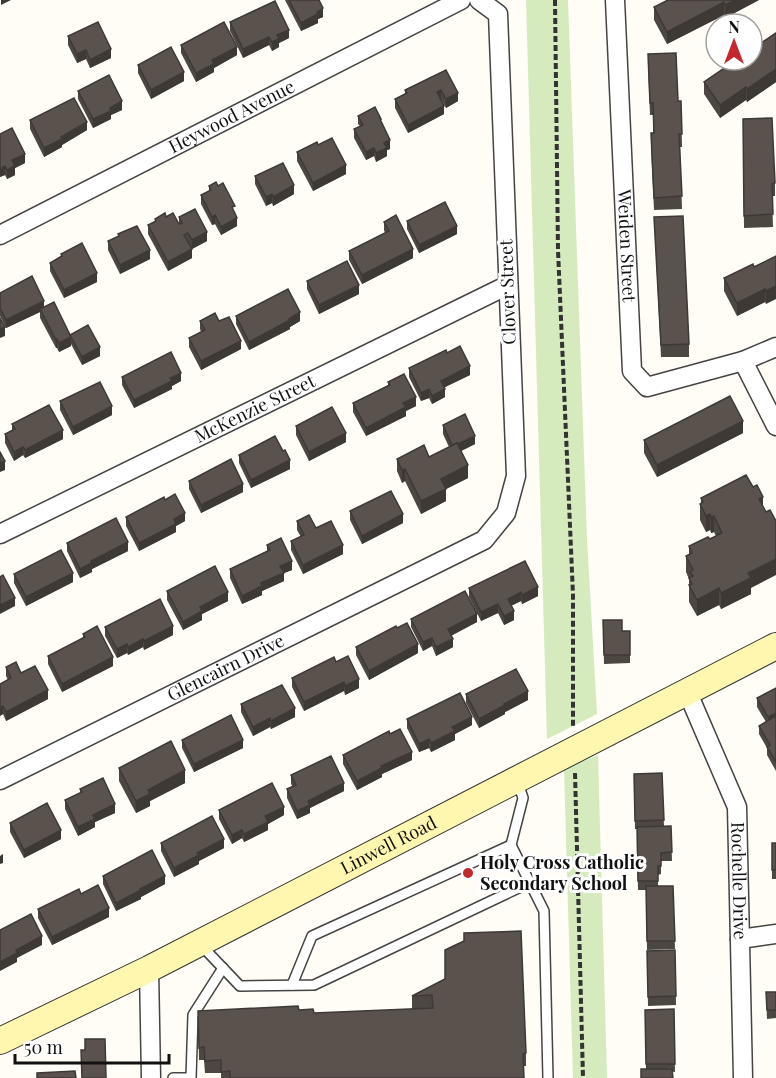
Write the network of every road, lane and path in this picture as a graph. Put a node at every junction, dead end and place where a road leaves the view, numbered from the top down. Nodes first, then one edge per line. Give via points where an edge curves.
1 (461, 0) edge
2 (555, 0) edge
3 (615, 0) edge
4 (482, 2) edge
5 (0, 235) edge
6 (508, 285) junction
7 (776, 347) edge
8 (743, 361) junction
9 (776, 426) edge
10 (0, 534) edge
11 (450, 556) joint
12 (776, 646) edge
13 (687, 691) junction
14 (573, 730) dead end
15 (572, 767) dead end
16 (516, 778) junction
17 (0, 780) edge
18 (511, 845) junction
19 (529, 883) junction
20 (776, 934) edge
21 (740, 939) junction
22 (199, 943) junction
23 (223, 968) junction
24 (148, 969) junction
25 (292, 985) junction
26 (0, 1041) edge
27 (151, 1078) edge
28 (173, 1078) edge
29 (190, 1078) edge
30 (548, 1078) edge
31 (583, 1078) edge
32 (743, 1078) edge

1 - 5 street, Heywood Avenue
2 - 14 path via 558,250 573,595
3 - 8 street, Weiden Street via 632,371 647,387
4 - 6 street, Clover Street via 498,14
6 - 10 street, McKenzie Street
6 - 11 street, Clover Street via 516,476 506,513 484,540
7 - 8 street, Weiden Street
8 - 9 street
11 - 17 street, Glencairn Drive
12 - 13 main road, Linwell Road
13 - 16 main road, Linwell Road
13 - 21 street, Rochelle Drive via 737,807
15 - 31 path
16 - 18 lane via 523,798
16 - 22 main road, Linwell Road
18 - 19 lane
18 - 25 lane via 312,936
19 - 25 lane via 314,985
19 - 30 lane via 544,911
20 - 21 street
21 - 32 street, Rochelle Drive
22 - 23 lane
22 - 24 main road, Linwell Road
23 - 25 lane via 240,986
23 - 29 lane via 193,1015
24 - 26 main road, Linwell Road
24 - 27 street
28 - 29 lane

